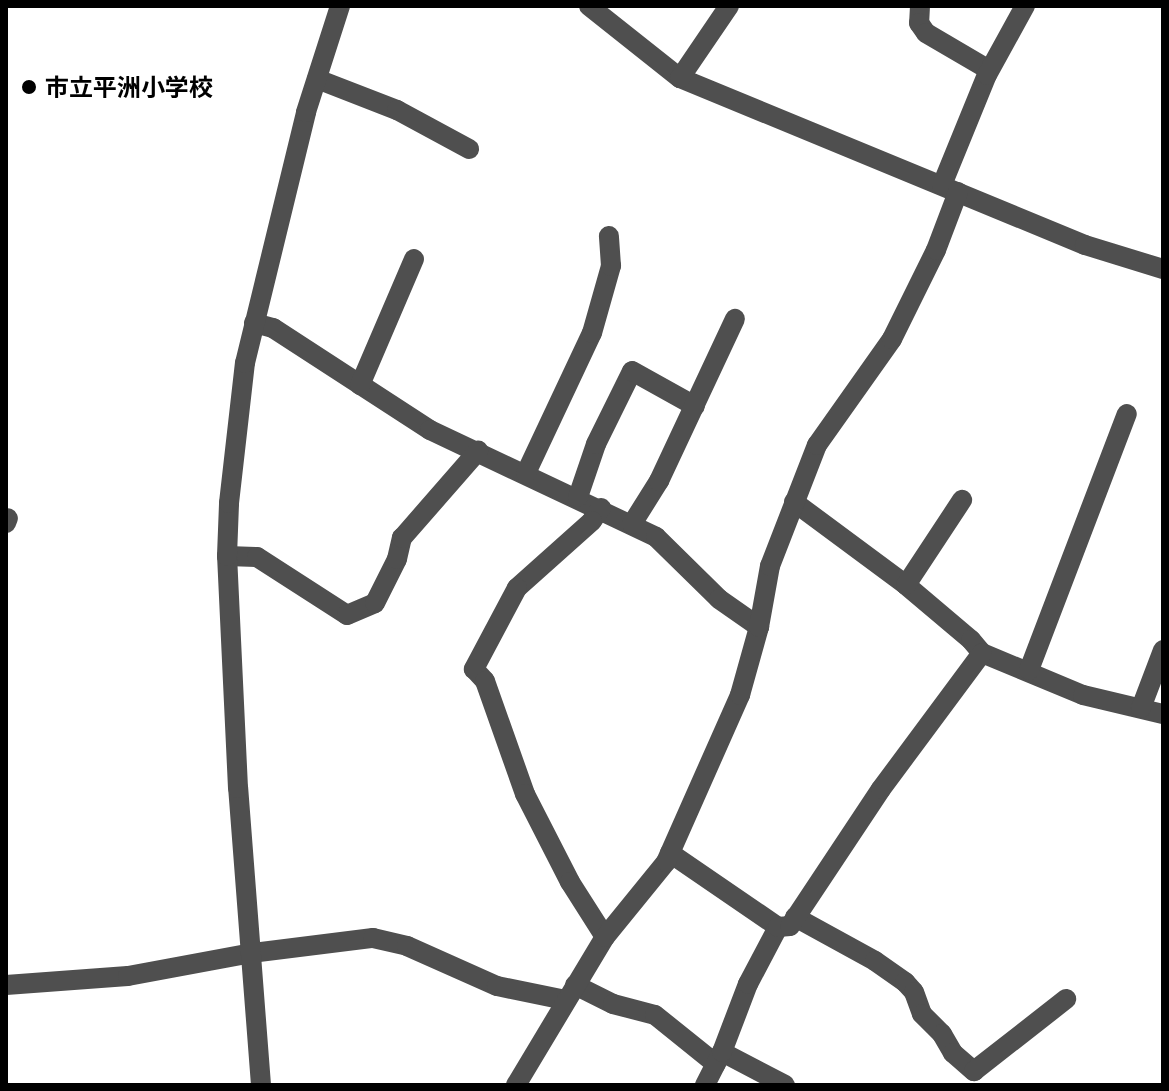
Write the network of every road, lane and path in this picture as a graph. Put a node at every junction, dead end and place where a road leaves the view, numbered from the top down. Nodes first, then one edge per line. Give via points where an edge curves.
1 (340, 6) edge
2 (589, 6) edge
3 (729, 6) edge
4 (920, 6) edge
5 (1025, 6) edge
6 (989, 70) junction
7 (680, 78) junction
8 (317, 79) junction
9 (469, 149) dead end
10 (950, 188) junction
11 (609, 236) dead end
12 (414, 259) dead end
13 (1163, 269) edge
14 (735, 319) dead end
15 (254, 323) junction
16 (360, 385) junction
17 (695, 406) junction
18 (1127, 414) dead end
19 (478, 451) junction
20 (526, 473) junction
21 (578, 497) junction
22 (962, 500) dead end
23 (794, 502) junction
24 (601, 508) junction
25 (632, 524) junction
26 (227, 556) junction
27 (906, 585) junction
28 (759, 627) junction
29 (1163, 650) edge
30 (982, 653) junction
31 (1029, 670) junction
32 (1141, 708) junction
33 (1163, 714) edge
34 (670, 853) junction
35 (786, 922) junction
36 (605, 937) junction
37 (252, 953) junction
38 (6, 985) edge
39 (570, 993) junction
40 (1066, 999) dead end
41 (719, 1058) junction
42 (979, 1078) edge
43 (261, 1085) edge
44 (516, 1085) edge
45 (705, 1085) edge
46 (785, 1085) edge

1 - 8 street
2 - 7 street
3 - 7 street
4 - 6 street via 919,23 926,33
5 - 6 street
6 - 10 street
7 - 10 street
8 - 9 street via 397,110
8 - 15 street
10 - 13 street via 1085,245
10 - 23 street via 910,306 817,445
11 - 20 street via 611,266 592,333
12 - 16 street
14 - 17 street
15 - 16 street via 273,328
15 - 26 street via 245,363
16 - 19 street via 430,430
17 - 21 street via 632,371 596,444
17 - 25 street
18 - 31 street
19 - 20 street
19 - 26 street via 402,538 375,603 347,615 257,557
20 - 21 street
21 - 24 street
22 - 27 street
23 - 27 street
23 - 28 street via 770,566
24 - 25 street
24 - 36 street via 517,588 474,669 485,681 525,794
25 - 28 street via 656,537 719,599
26 - 37 street
27 - 30 street
28 - 34 street via 740,695
29 - 32 street
30 - 31 street
30 - 35 street
31 - 32 street via 1083,695
32 - 33 street
34 - 35 street
34 - 36 street
35 - 41 street via 748,984
35 - 42 street via 905,982 922,1014
36 - 39 street
37 - 38 street via 128,976
37 - 39 street via 373,938 407,946 497,986
37 - 43 street
39 - 41 street via 655,1015
39 - 44 street
40 - 42 street
41 - 45 street
41 - 46 street

